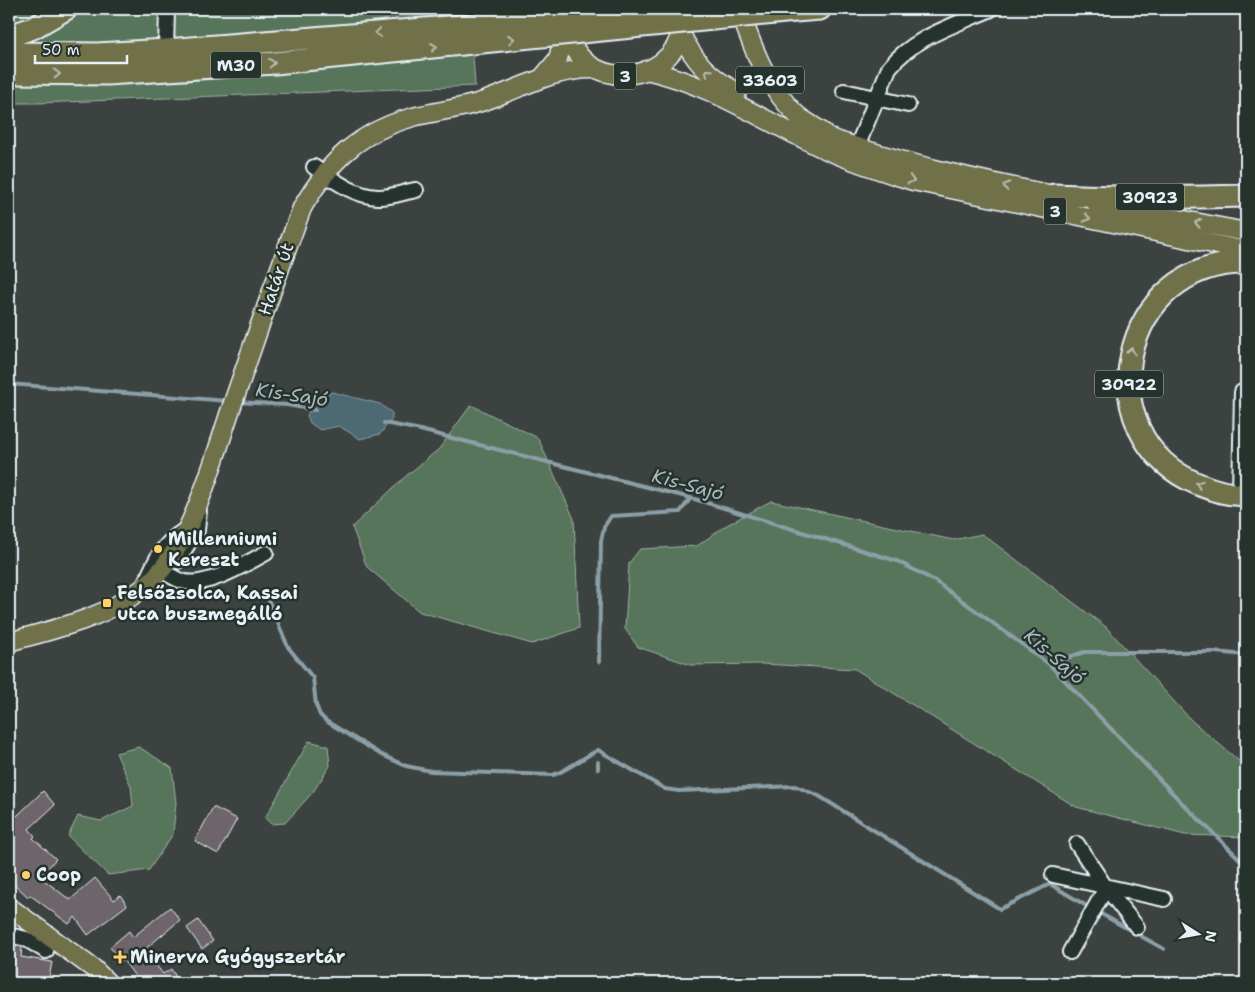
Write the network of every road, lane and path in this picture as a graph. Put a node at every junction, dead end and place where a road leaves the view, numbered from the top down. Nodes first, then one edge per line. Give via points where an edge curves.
1 (66, 9) edge
2 (167, 9) edge
3 (636, 9) edge
4 (682, 9) edge
5 (738, 9) edge
6 (820, 9) edge
7 (990, 9) edge
8 (567, 14) edge
9 (680, 32) junction
10 (462, 35) junction
11 (9, 36) edge
12 (166, 50) junction
13 (9, 53) edge
14 (596, 69) junction
15 (646, 70) junction
16 (9, 73) edge
17 (543, 77) junction
18 (844, 90) dead end
19 (876, 99) junction
20 (908, 106) dead end
21 (824, 133) joint
22 (856, 147) junction
23 (319, 170) junction
24 (416, 190) dead end
25 (1054, 195) junction
26 (1246, 196) edge
27 (1246, 232) edge
28 (1246, 250) edge
29 (1246, 263) edge
30 (1242, 392) dead end
31 (201, 493) junction
32 (1243, 495) edge
33 (185, 530) junction
34 (266, 553) dead end
35 (165, 572) junction
36 (142, 588) junction
37 (9, 642) edge
38 (1077, 844) dead end
39 (1053, 875) dead end
40 (1106, 888) junction
41 (1164, 899) dead end
42 (9, 907) edge
43 (1137, 927) dead end
44 (9, 935) edge
45 (46, 951) dead end
46 (1070, 952) dead end
47 (108, 983) edge

1 - 11 highway via 33,28
2 - 12 lane
3 - 10 highway, M30, bridge
4 - 9 main road, 3
5 - 21 main road, 33603 via 773,87 798,116
10 -> 6 highway, M30, bridge
7 - 19 lane via 902,53 889,68
8 - 14 main road, 3 via 574,46
8 - 17 main road via 558,59
9 - 15 main road, 3 via 669,55
22 -> 9 main road, 3 via 811,132 730,88 702,67 690,53
10 -> 12 highway, M30
16 -> 10 highway, M30 via 146,72 357,55
12 - 13 highway, M30 via 97,54
14 - 15 main road, 3 via 623,76
14 - 17 main road, Határ út via 570,70
15 -> 28 main road, 3 via 713,91 820,147 864,166 914,181
17 - 23 main road, Határ út via 483,102 413,118 375,131
18 - 19 lane
19 - 20 lane
19 - 22 lane
21 - 22 main road, 3
25 -> 22 main road, 3
23 - 24 lane via 342,187 379,197
23 - 31 main road, Határ út via 302,208
25 - 26 highway, 30923 via 1131,198
27 -> 25 main road, 3
32 -> 29 highway, 30922 via 1218,492 1191,481 1168,466 1153,450 1136,419 1128,370 1133,342 1147,313 1175,284 1188,275 1220,265
30 - 32 lane
31 - 33 main road, Határ út
31 - 35 lane via 197,530
33 - 35 main road, Határ út
33 - 36 lane via 169,541 150,569
34 - 35 lane via 203,582 182,582
35 - 36 main road, Határ út
36 - 37 main road, Határ út via 126,600 83,620
38 - 40 lane
39 - 40 lane
40 - 41 lane
40 - 43 lane
40 - 46 lane
42 - 47 main road via 94,969
44 - 45 lane

